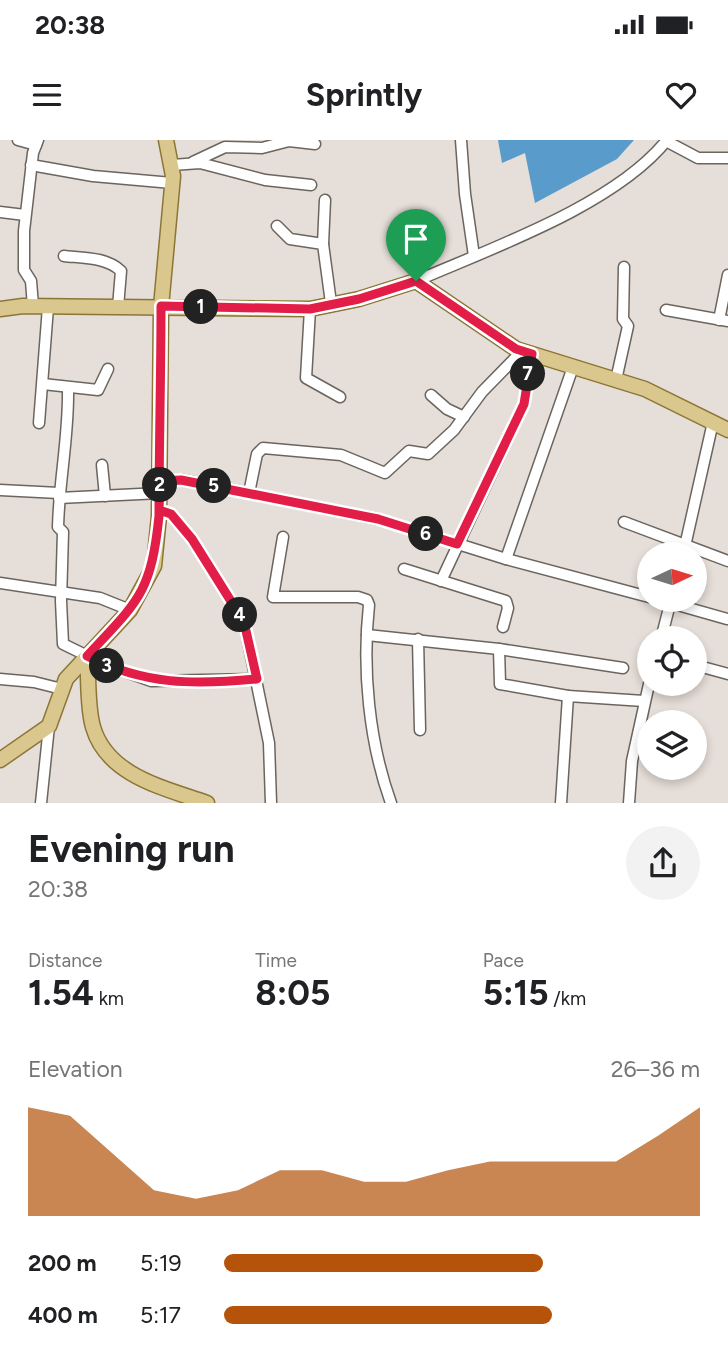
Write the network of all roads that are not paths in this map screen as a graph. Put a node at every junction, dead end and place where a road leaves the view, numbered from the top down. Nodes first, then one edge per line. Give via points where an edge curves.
1 (18, 140) edge
2 (166, 140) edge
3 (461, 140) edge
4 (666, 141) edge
5 (37, 142) edge
6 (315, 144) dead end
7 (728, 158) edge
8 (190, 164) junction
9 (31, 165) junction
10 (172, 165) junction
11 (172, 183) junction
12 (311, 185) dead end
13 (325, 200) dead end
14 (0, 212) edge
15 (25, 215) junction
16 (277, 226) dead end
17 (323, 243) junction
18 (64, 256) dead end
19 (474, 256) junction
20 (624, 267) dead end
21 (728, 275) edge
22 (416, 281) junction
23 (331, 303) junction
24 (33, 306) junction
25 (161, 306) junction
26 (48, 307) junction
27 (118, 307) junction
28 (0, 309) edge
29 (310, 309) junction
30 (666, 310) dead end
31 (724, 321) edge
32 (527, 352) junction
33 (573, 367) junction
34 (107, 369) dead end
35 (616, 380) junction
36 (43, 384) junction
37 (68, 389) junction
38 (431, 395) dead end
39 (340, 397) dead end
40 (464, 417) junction
41 (38, 424) dead end
42 (723, 425) edge
43 (102, 465) dead end
44 (160, 487) junction
45 (0, 490) edge
46 (249, 493) junction
47 (59, 496) junction
48 (105, 496) junction
49 (159, 510) junction
50 (624, 522) dead end
51 (283, 537) dead end
52 (669, 542) edge
53 (687, 542) edge
54 (457, 544) junction
55 (707, 555) edge
56 (506, 559) junction
57 (728, 561) edge
58 (404, 569) dead end
59 (441, 581) junction
60 (0, 583) edge
61 (61, 591) junction
62 (637, 594) edge
63 (130, 610) junction
64 (704, 612) edge
65 (727, 619) edge
66 (503, 626) dead end
67 (367, 635) junction
68 (418, 639) junction
69 (499, 649) junction
70 (87, 656) junction
71 (623, 668) dead end
72 (707, 668) edge
73 (728, 674) edge
74 (0, 679) edge
75 (257, 679) junction
76 (62, 689) junction
77 (568, 696) junction
78 (645, 696) edge
79 (644, 701) junction
80 (49, 726) junction
81 (420, 730) dead end
82 (0, 760) edge
83 (41, 803) edge
84 (207, 803) edge
85 (271, 803) edge
86 (391, 803) edge
87 (561, 803) edge
88 (629, 803) edge

1 - 5 street
2 - 10 main road
3 - 19 street
4 - 7 street via 698,158
4 - 19 street via 623,179 584,203
5 - 9 street
6 - 8 street via 289,141 262,148 225,147
8 - 10 street
8 - 12 street
9 - 11 street
9 - 15 street
10 - 11 main road
11 - 25 main road
13 - 17 street
14 - 15 street
15 - 24 street via 24,270 32,281
16 - 17 street via 290,239
17 - 23 street
18 - 27 street via 116,266 121,271
19 - 22 street
20 - 35 street via 623,319 628,326
21 - 31 street
22 - 23 main road
22 - 32 main road
23 - 29 main road
24 - 26 main road
24 - 28 main road
25 - 27 main road
25 - 29 main road
25 - 44 main road
26 - 27 main road
26 - 36 street
29 - 39 street via 306,378
30 - 31 street
32 - 33 main road
32 - 40 street via 482,393
32 - 54 street via 524,404
33 - 35 main road
33 - 56 street
34 - 37 street via 98,390
35 - 42 main road
36 - 37 street
36 - 41 street
37 - 47 street
38 - 40 street
40 - 46 street via 434,450 428,454 409,451 389,472 341,455 263,448 257,454
42 - 53 street
43 - 48 street
44 - 46 street via 181,480
44 - 48 street
44 - 49 main road
45 - 47 street
46 - 54 street via 378,519
47 - 48 street
47 - 61 street
49 - 63 main road via 153,566
49 - 75 street via 171,514 192,539 244,622
50 - 52 street
51 - 67 street via 273,597 363,598 369,605
54 - 56 street
54 - 59 street
55 - 57 street
56 - 62 street
58 - 59 street
59 - 66 street via 506,601
60 - 61 street
61 - 63 street
61 - 70 street via 63,644
63 - 70 main road
64 - 65 street
67 - 68 street
67 - 86 street via 366,670 379,771
68 - 69 street
68 - 81 street
69 - 71 street
69 - 77 street via 500,684
70 - 75 street via 152,681
70 - 76 main road
70 - 84 main road via 93,726 115,763
72 - 73 street
74 - 76 street
75 - 85 street via 269,743
76 - 80 main road
77 - 79 street
77 - 87 street
78 - 79 street
79 - 88 street
80 - 82 main road
80 - 83 street

